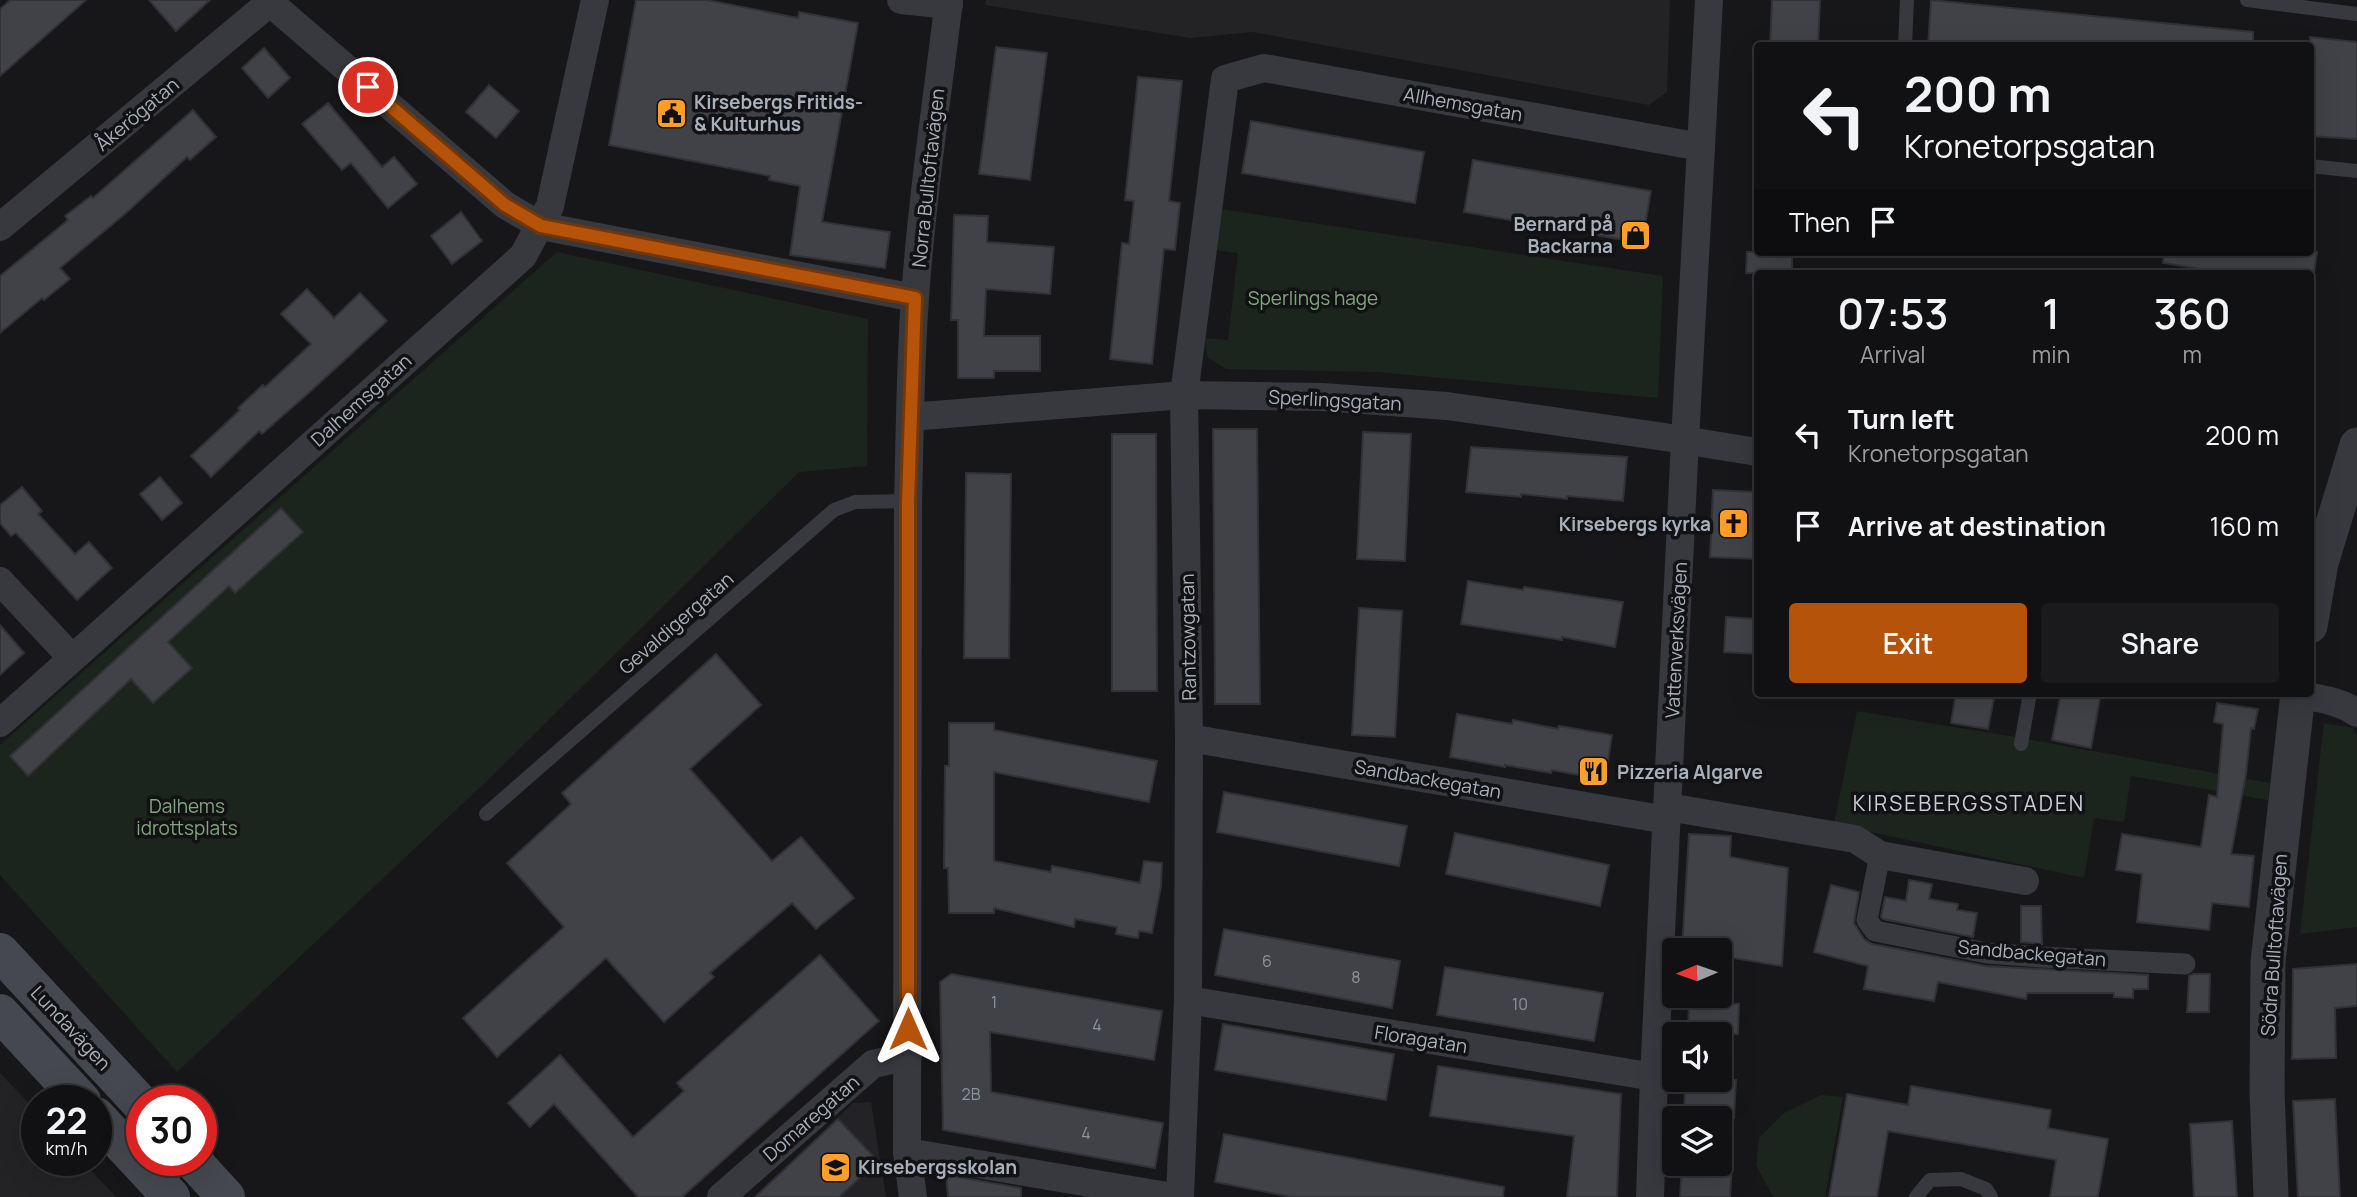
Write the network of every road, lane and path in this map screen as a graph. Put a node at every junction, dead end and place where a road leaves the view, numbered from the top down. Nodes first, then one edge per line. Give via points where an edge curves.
1 (595, 0) edge
2 (901, 0) edge
3 (1709, 0) edge
4 (1907, 0) edge
5 (2247, 0) edge
6 (270, 1) edge
7 (949, 3) edge
8 (2357, 14) edge
9 (1905, 42) edge
10 (1225, 79) joint
11 (1702, 147) junction
12 (2314, 166) edge
13 (2357, 171) edge
14 (541, 226) junction
15 (0, 228) edge
16 (915, 298) junction
17 (1184, 395) junction
18 (910, 417) junction
19 (1685, 440) junction
20 (2357, 445) edge
21 (1754, 452) edge
22 (908, 501) junction
23 (2316, 561) edge
24 (0, 581) edge
25 (2314, 583) edge
26 (72, 658) junction
27 (2029, 697) edge
28 (2298, 697) edge
29 (2314, 697) edge
30 (2357, 713) edge
31 (0, 723) edge
32 (1189, 738) junction
33 (2021, 744) dead end
34 (1668, 813) junction
35 (486, 814) dead end
36 (1880, 855) junction
37 (2025, 881) dead end
38 (0, 952) edge
39 (2185, 964) dead end
40 (1188, 1000) junction
41 (1, 1017) edge
42 (908, 1056) junction
43 (1654, 1077) junction
44 (67, 1085) edge
45 (126, 1088) edge
46 (112, 1133) edge
47 (907, 1152) junction
48 (207, 1176) edge
49 (171, 1197) edge
50 (226, 1197) edge
51 (722, 1197) edge
52 (913, 1197) edge
53 (1173, 1197) edge
54 (1180, 1197) edge
55 (1650, 1197) edge
56 (1916, 1197) edge
57 (1990, 1197) edge
58 (2271, 1197) edge

1 - 14 street, Dalhemsgatan via 550,206
2 - 7 street
3 - 11 street, Vattenverksvägen
4 - 9 lane
5 - 8 lane
6 - 14 street via 505,205
6 - 15 street, Åkerögatan
7 - 16 street, Norra Bulltoftavägen
10 - 11 street, Allhemsgatan via 1264,68
10 - 17 street, Rantzowgatan
11 - 19 street, Vattenverksvägen
12 - 13 lane
14 - 16 street
14 - 26 street, Dalhemsgatan via 523,256
16 - 18 street, Norra Bulltoftavägen
17 - 18 street, Sperlingsgatan
17 - 19 street, Sperlingsgatan via 1322,397 1447,406
17 - 32 street, Rantzowgatan
18 - 22 street, Norra Bulltoftavägen
19 - 21 street, Sperlingsgatan
19 - 34 street, Vattenverksvägen
20 - 23 street
22 - 35 lane, Gevaldigergatan via 855,502 834,510
22 - 42 street, Norra Bulltoftavägen
23 - 25 street
24 - 26 street
26 - 31 street, Dalhemsgatan
27 - 33 lane
28 - 58 street, Södra Bulltoftavägen via 2268,962 2275,1090
29 - 30 street
32 - 34 street, Sandbackegatan
32 - 40 street, Rantzowgatan
34 - 36 street, Sandbackegatan via 1855,839
34 - 43 street, Vattenverksvägen
36 - 37 street, Sandbackegatan
36 - 39 street, Sandbackegatan via 1867,920 1875,931 1987,953
38 - 45 main road, Lundavägen
40 - 43 street, Floragatan
40 - 54 street, Rantzowgatan
41 - 44 main road
42 - 47 street, Norra Bulltoftavägen
42 - 51 street, Domaregatan via 873,1064
43 - 55 street, Vattenverksvägen
46 - 49 main road
47 - 52 street, Norra Bulltoftavägen
47 - 53 street
48 - 50 main road
56 - 57 lane via 1930,1181 1961,1179 1986,1189

